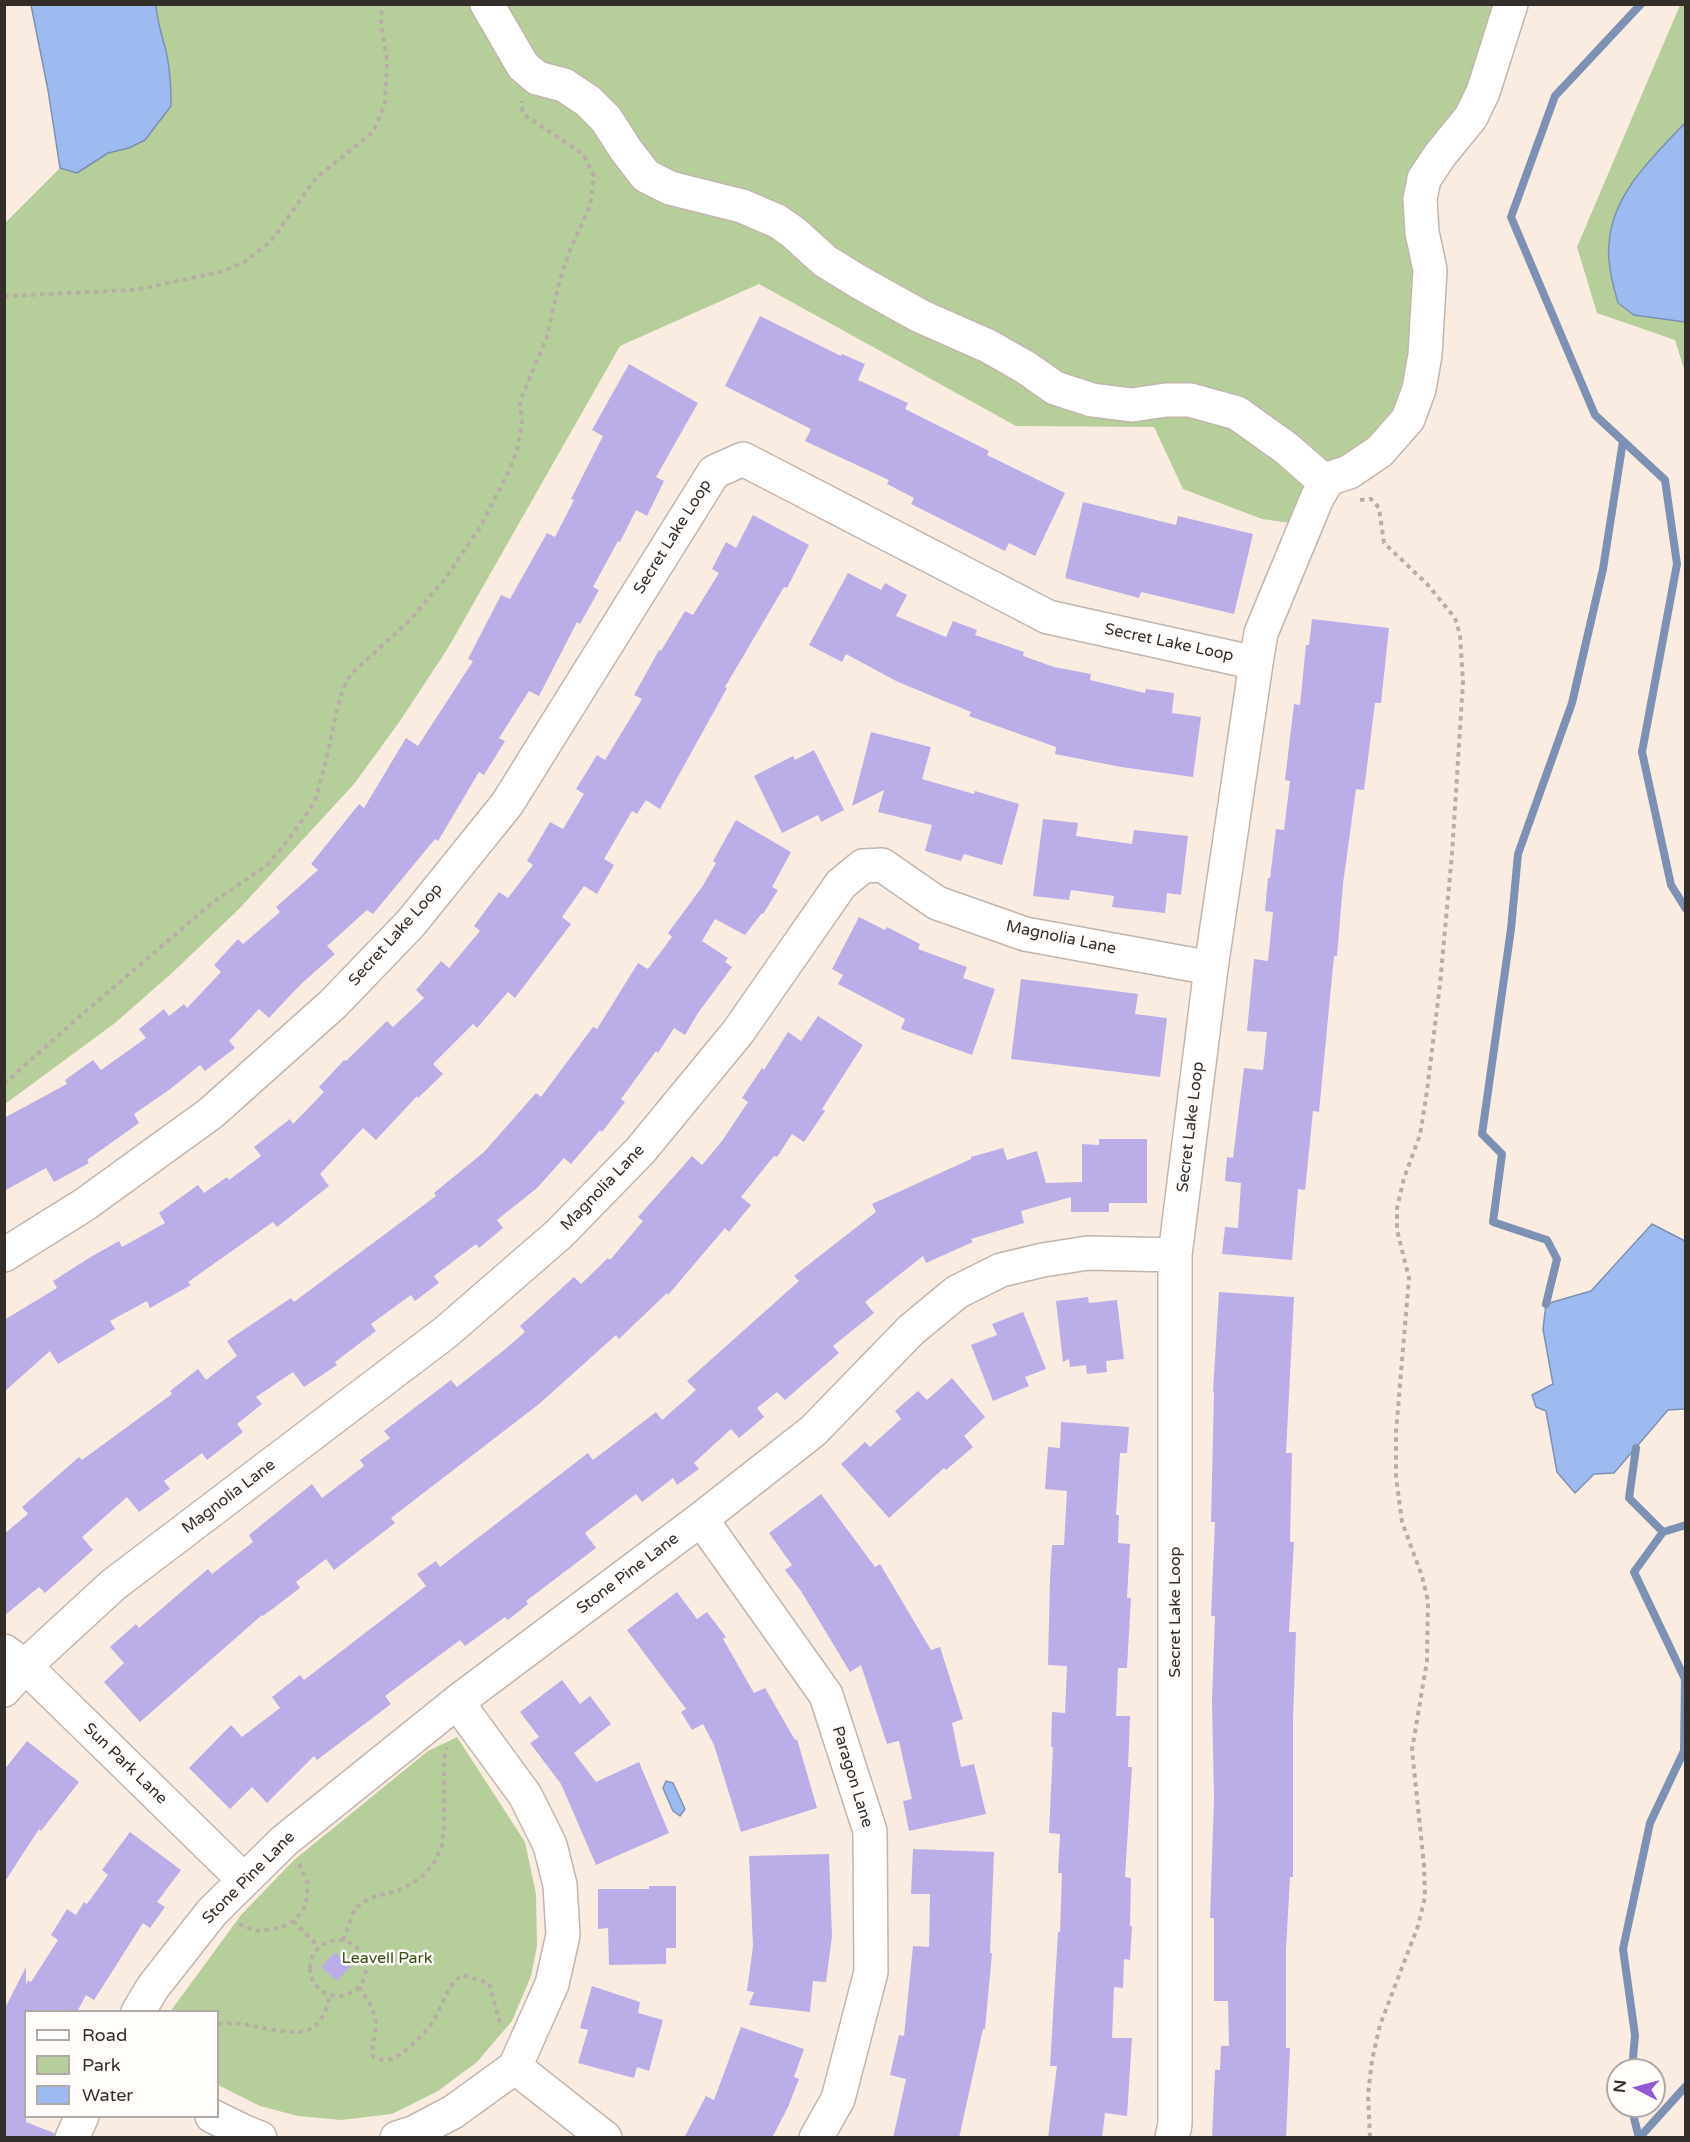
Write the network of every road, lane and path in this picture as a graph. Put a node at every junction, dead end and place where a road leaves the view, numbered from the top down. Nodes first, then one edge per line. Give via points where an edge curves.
1 (382, 4) edge
2 (487, 4) edge
3 (1511, 4) edge
4 (531, 73) junction
5 (4, 296) edge
6 (1321, 491) junction
7 (1256, 663) junction
8 (1211, 968) junction
9 (4, 1084) edge
10 (4, 1255) edge
11 (1175, 1255) junction
12 (701, 1520) junction
13 (15, 1659) edge
14 (4, 1690) edge
15 (457, 1702) junction
16 (447, 1747) dead end
17 (284, 1841) junction
18 (243, 1880) junction
19 (212, 1912) junction
20 (293, 1921) junction
21 (343, 1940) junction
22 (319, 1947) junction
23 (359, 1987) junction
24 (330, 1995) junction
25 (139, 2010) edge
26 (219, 2024) edge
27 (514, 2067) junction
28 (81, 2118) edge
29 (216, 2118) edge
30 (72, 2138) edge
31 (260, 2138) edge
32 (397, 2138) edge
33 (605, 2138) edge
34 (816, 2138) edge
35 (1172, 2138) edge
36 (1370, 2138) edge

1 - 5 path via 387,61 385,104 373,132 316,178 271,241 246,261 225,271 135,290
2 - 4 street
3 - 6 street via 1471,117 1424,179 1420,199 1422,232 1430,270 1425,355 1408,419 1380,451 1356,468 1328,479
4 - 6 street via 564,85 588,101 606,119 646,176 670,188 742,206 777,222 825,261 859,282 1025,367 1055,388 1092,400 1132,405 1190,400 1237,413 1278,442
4 - 9 path via 520,98 523,114 583,154 594,176 590,206 559,283 547,337 520,401 522,425 517,450 485,518 445,579 409,621 350,675 336,714 315,801 281,849 267,865 212,903
6 - 7 street via 1261,633
6 - 36 path via 1331,507 1371,499 1379,508 1384,543 1427,584 1455,618 1463,682 1452,854 1429,1079 1420,1135 1396,1208 1397,1230 1409,1278 1396,1477 1402,1522 1428,1601 1428,1661 1412,1750 1425,1898 1371,2060
7 - 8 street, Secret Lake Loop
7 - 10 street, Secret Lake Loop via 1048,617 743,459 714,472 507,804 411,923 333,1004 211,1113 84,1205
8 - 11 street, Secret Lake Loop
8 - 13 street, Magnolia Lane via 1025,933 938,903 882,865 863,866 841,884 738,1032 655,1133 559,1234 446,1332
11 - 12 street, Stone Pine Lane via 1088,1253 1043,1260 1000,1270 957,1292 911,1330 813,1431
11 - 35 street, Secret Lake Loop via 1176,1891
12 - 15 street, Stone Pine Lane
12 - 34 street, Paragon Lane via 826,1695 870,1831 871,1972 838,2099
13 - 14 street, Magnolia Lane
13 - 18 street, Sun Park Lane
15 - 17 street, Stone Pine Lane
15 - 27 street via 525,1795 550,1845 560,1885 563,1935 552,1984
16 - 21 path via 443,1837 435,1861 413,1883 370,1898 356,1908
17 - 18 street, Stone Pine Lane
17 - 20 path via 308,1884 303,1911
18 - 19 street, Stone Pine Lane
19 - 20 path via 256,1931 281,1928
19 - 25 street, Stone Pine Lane
20 - 22 path
21 - 22 path
21 - 23 path via 357,1948 365,1963
22 - 24 path via 311,1959 310,1974 317,1987
23 - 24 path via 345,1995
23 - 27 path via 377,2021 371,2048 373,2057 381,2060 392,2059 407,2049 429,2026 449,1987 462,1975 489,1983
24 - 26 path via 320,2021 308,2030
27 - 32 street via 453,2112
27 - 33 street
28 - 30 street
29 - 31 street

